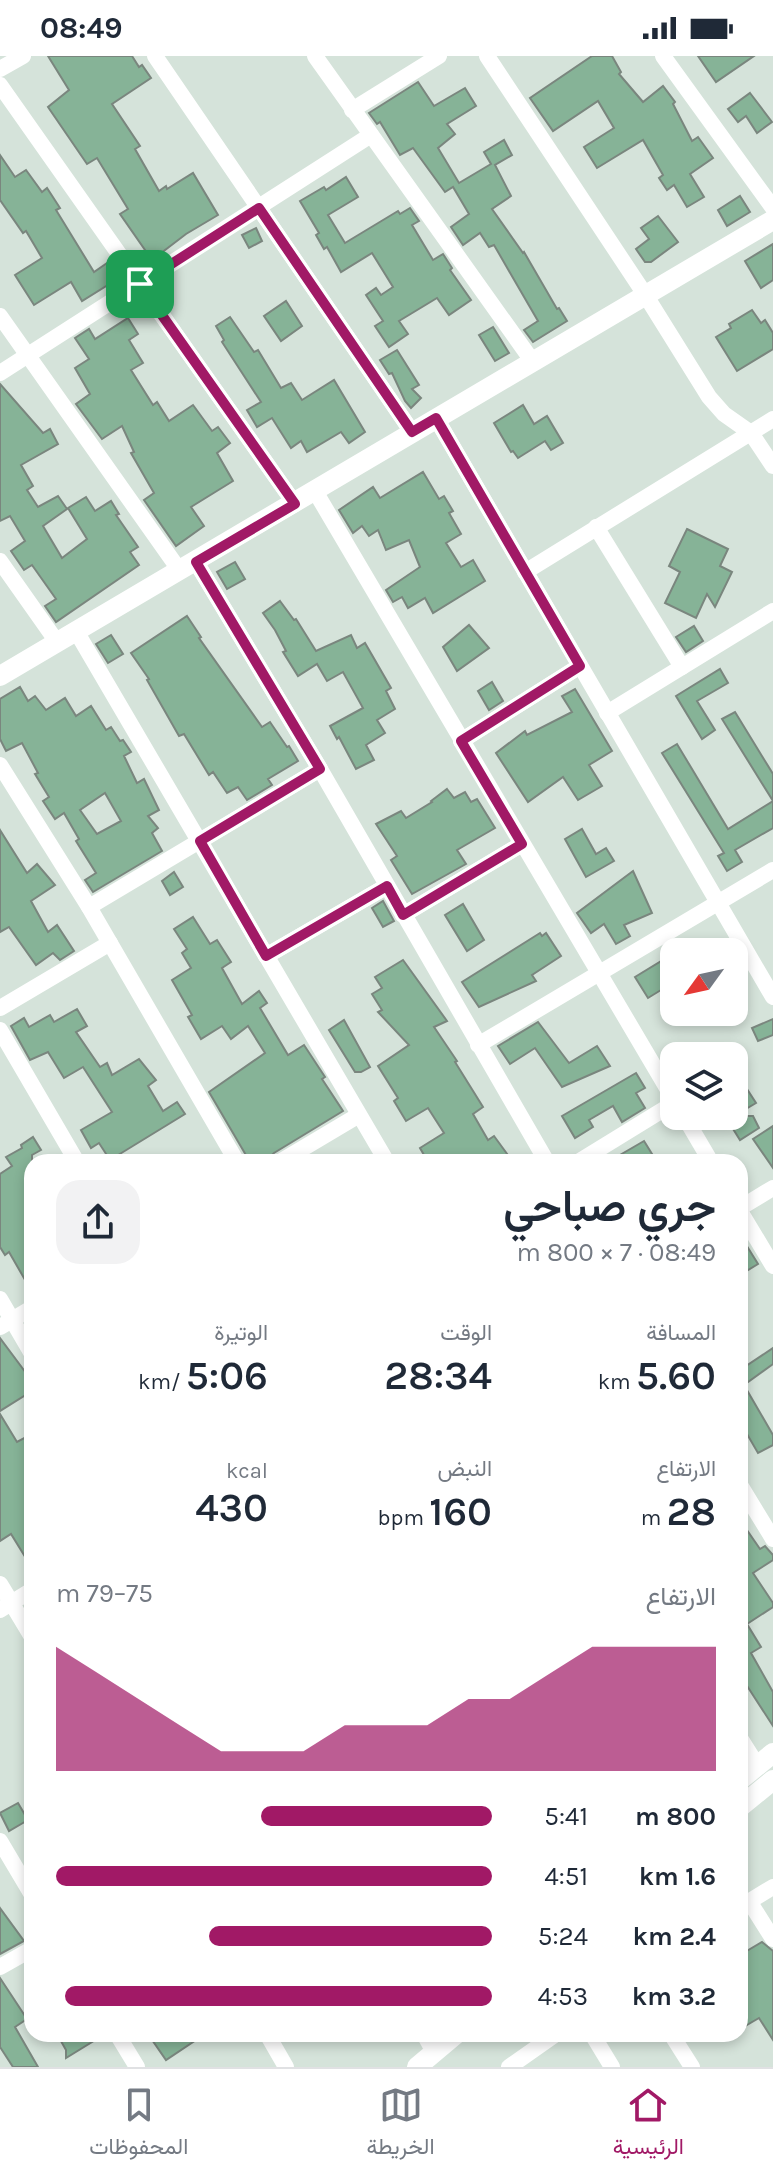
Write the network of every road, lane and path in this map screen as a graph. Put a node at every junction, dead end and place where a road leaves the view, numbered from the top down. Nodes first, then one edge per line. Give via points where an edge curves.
1 (23, 56) edge
2 (155, 56) edge
3 (315, 56) edge
4 (439, 56) edge
5 (487, 56) edge
6 (663, 56) edge
7 (0, 69) edge
8 (0, 85) edge
9 (352, 110) junction
10 (371, 135) junction
11 (259, 208) junction
12 (773, 208) edge
13 (773, 220) edge
14 (140, 284) junction
15 (646, 296) junction
16 (0, 316) edge
17 (29, 355) junction
18 (533, 362) junction
19 (0, 373) edge
20 (436, 418) junction
21 (773, 419) edge
22 (412, 432) junction
23 (751, 433) junction
24 (773, 466) edge
25 (315, 491) junction
26 (295, 504) junction
27 (596, 527) junction
28 (0, 561) edge
29 (188, 567) junction
30 (525, 572) junction
31 (773, 611) edge
32 (76, 631) junction
33 (57, 642) junction
34 (580, 666) junction
35 (682, 667) junction
36 (0, 676) edge
37 (607, 713) junction
38 (461, 741) junction
39 (0, 765) edge
40 (320, 769) junction
41 (200, 841) junction
42 (522, 844) junction
43 (773, 870) edge
44 (387, 886) junction
45 (717, 903) junction
46 (89, 907) junction
47 (403, 915) junction
48 (110, 943) junction
49 (266, 956) junction
50 (599, 973) junction
51 (773, 997) edge
52 (0, 1008) edge
53 (0, 1030) edge
54 (478, 1045) junction
55 (660, 1077) edge
56 (660, 1110) edge
57 (359, 1115) junction
58 (692, 1130) edge
59 (72, 1154) edge
60 (232, 1154) edge
61 (293, 1154) edge
62 (382, 1154) edge
63 (542, 1154) edge
64 (591, 1154) edge
65 (706, 1154) edge
66 (773, 1188) edge
67 (748, 1205) edge
68 (748, 1224) edge
69 (773, 1266) edge
70 (0, 1299) edge
71 (24, 1313) edge
72 (6, 1323) edge
73 (24, 1344) edge
74 (748, 1494) edge
75 (766, 1514) edge
76 (773, 1539) edge
77 (0, 1584) edge
78 (24, 1595) edge
79 (6, 1606) edge
80 (24, 1627) edge
81 (748, 1745) edge
82 (765, 1759) edge
83 (748, 1773) edge
84 (773, 1780) edge
85 (748, 1800) edge
86 (0, 1841) edge
87 (24, 1882) edge
88 (773, 1887) edge
89 (748, 1902) edge
90 (748, 1909) edge
91 (773, 1939) edge
92 (24, 1954) edge
93 (0, 1967) edge
94 (122, 2042) edge
95 (272, 2042) edge
96 (428, 2042) edge
97 (446, 2042) edge
98 (545, 2042) edge
99 (597, 2042) edge
100 (676, 2042) edge
101 (434, 2052) junction
102 (137, 2067) edge
103 (286, 2067) edge
104 (417, 2067) edge
105 (509, 2067) edge
106 (612, 2067) edge
107 (692, 2067) edge

1 - 7 street
2 - 11 street
3 - 9 street
4 - 9 street
5 - 15 street
6 - 12 street
8 - 14 street
9 - 10 street
10 - 11 street
10 - 18 street
11 - 14 street
11 - 22 street
13 - 15 street
14 - 17 street
14 - 26 street
15 - 18 street
15 - 23 street via 709,397
16 - 17 street
17 - 19 street
17 - 29 street
18 - 20 street
20 - 22 street
20 - 30 street
21 - 23 street
22 - 25 street
23 - 24 street
23 - 27 street
25 - 26 street
25 - 38 street
26 - 29 street
27 - 30 street
27 - 35 street
28 - 33 street
29 - 32 street
29 - 40 street
30 - 34 street
31 - 35 street
32 - 33 street
32 - 41 street
33 - 36 street
34 - 37 street
34 - 38 street
35 - 37 street
37 - 45 street
38 - 42 street
39 - 46 street
40 - 41 street
40 - 44 street
41 - 46 street
41 - 49 street
42 - 47 street
42 - 50 street
43 - 45 street
44 - 47 street
44 - 49 street
45 - 50 street
45 - 51 street
46 - 48 street
47 - 54 street
48 - 52 street
48 - 60 street
49 - 57 street
50 - 54 street
50 - 55 street
53 - 59 street
54 - 63 street
56 - 64 street
57 - 61 street
57 - 62 street
58 - 65 street
66 - 67 street
68 - 69 street
70 - 72 street
71 - 72 street
72 - 73 street
74 - 75 street
75 - 76 street
77 - 79 street
78 - 79 street
79 - 80 street
81 - 82 street
82 - 83 street
84 - 85 street
86 - 87 street
88 - 89 street
90 - 91 street
92 - 93 street
94 - 102 street
95 - 103 street
96 - 101 street
97 - 101 street
98 - 105 street
99 - 106 street
100 - 107 street
101 - 104 street

